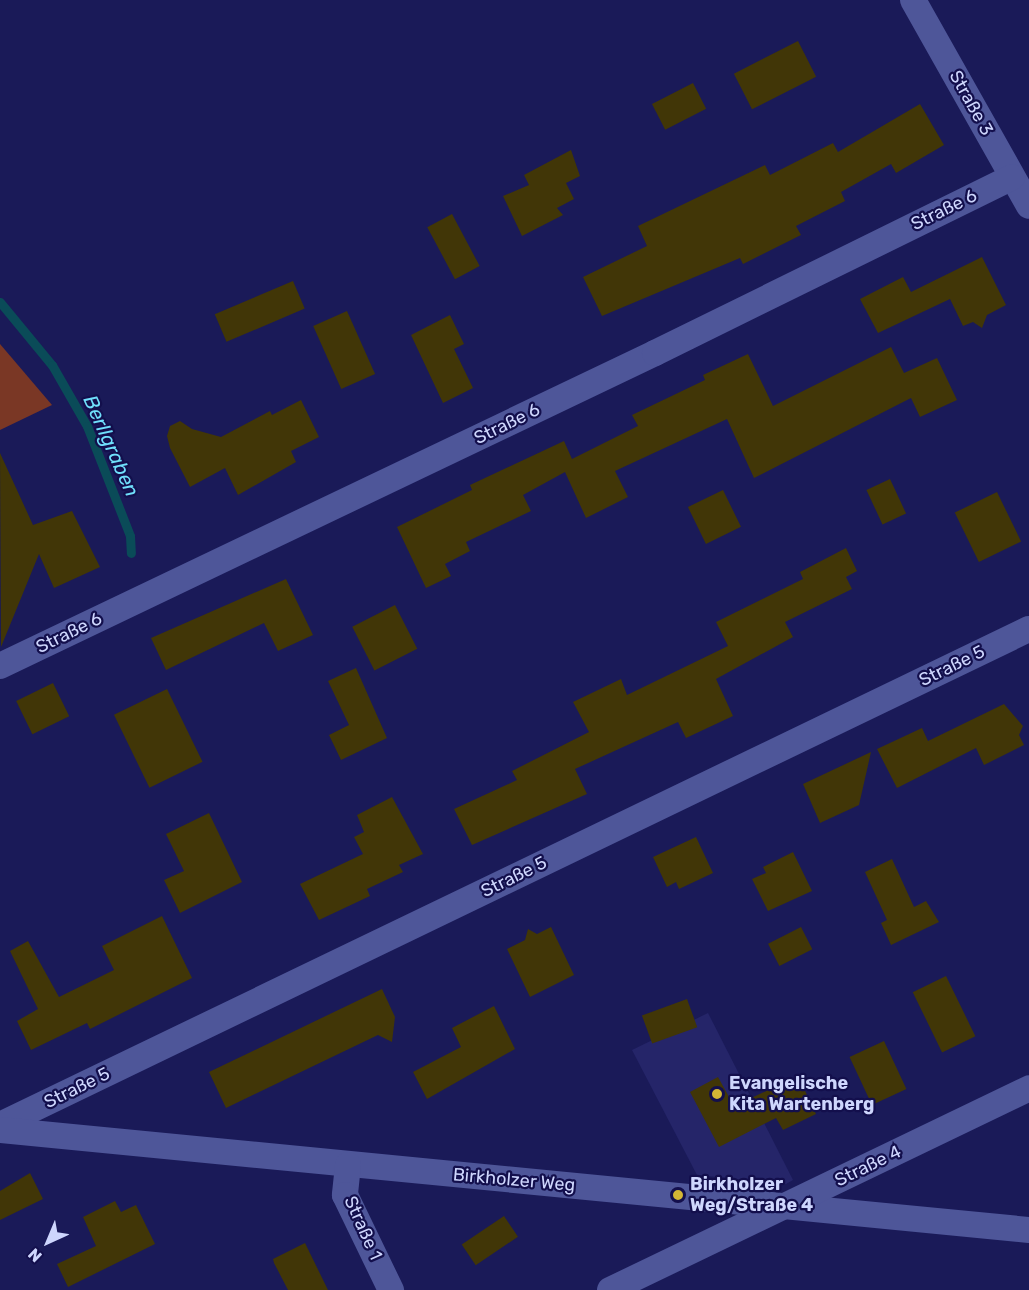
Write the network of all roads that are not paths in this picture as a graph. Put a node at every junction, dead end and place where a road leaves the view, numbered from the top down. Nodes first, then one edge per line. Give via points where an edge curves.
1 (913, 0) edge
2 (1012, 177) junction
3 (1029, 206) edge
4 (1029, 629) edge
5 (0, 666) edge
6 (1029, 1088) edge
7 (0, 1125) edge
8 (0, 1130) edge
9 (348, 1164) junction
10 (783, 1207) junction
11 (1029, 1230) edge
12 (391, 1290) edge
13 (610, 1290) edge

1 - 2 street, Straße 3
2 - 3 street, Straße 3
2 - 5 street, Straße 6 via 656,353
4 - 7 street, Straße 5
6 - 10 street, Straße 4
8 - 9 street, Birkholzer Weg
9 - 10 street, Birkholzer Weg
9 - 12 street, Straße 1 via 345,1195
10 - 11 street, Birkholzer Weg
10 - 13 street, Straße 4

